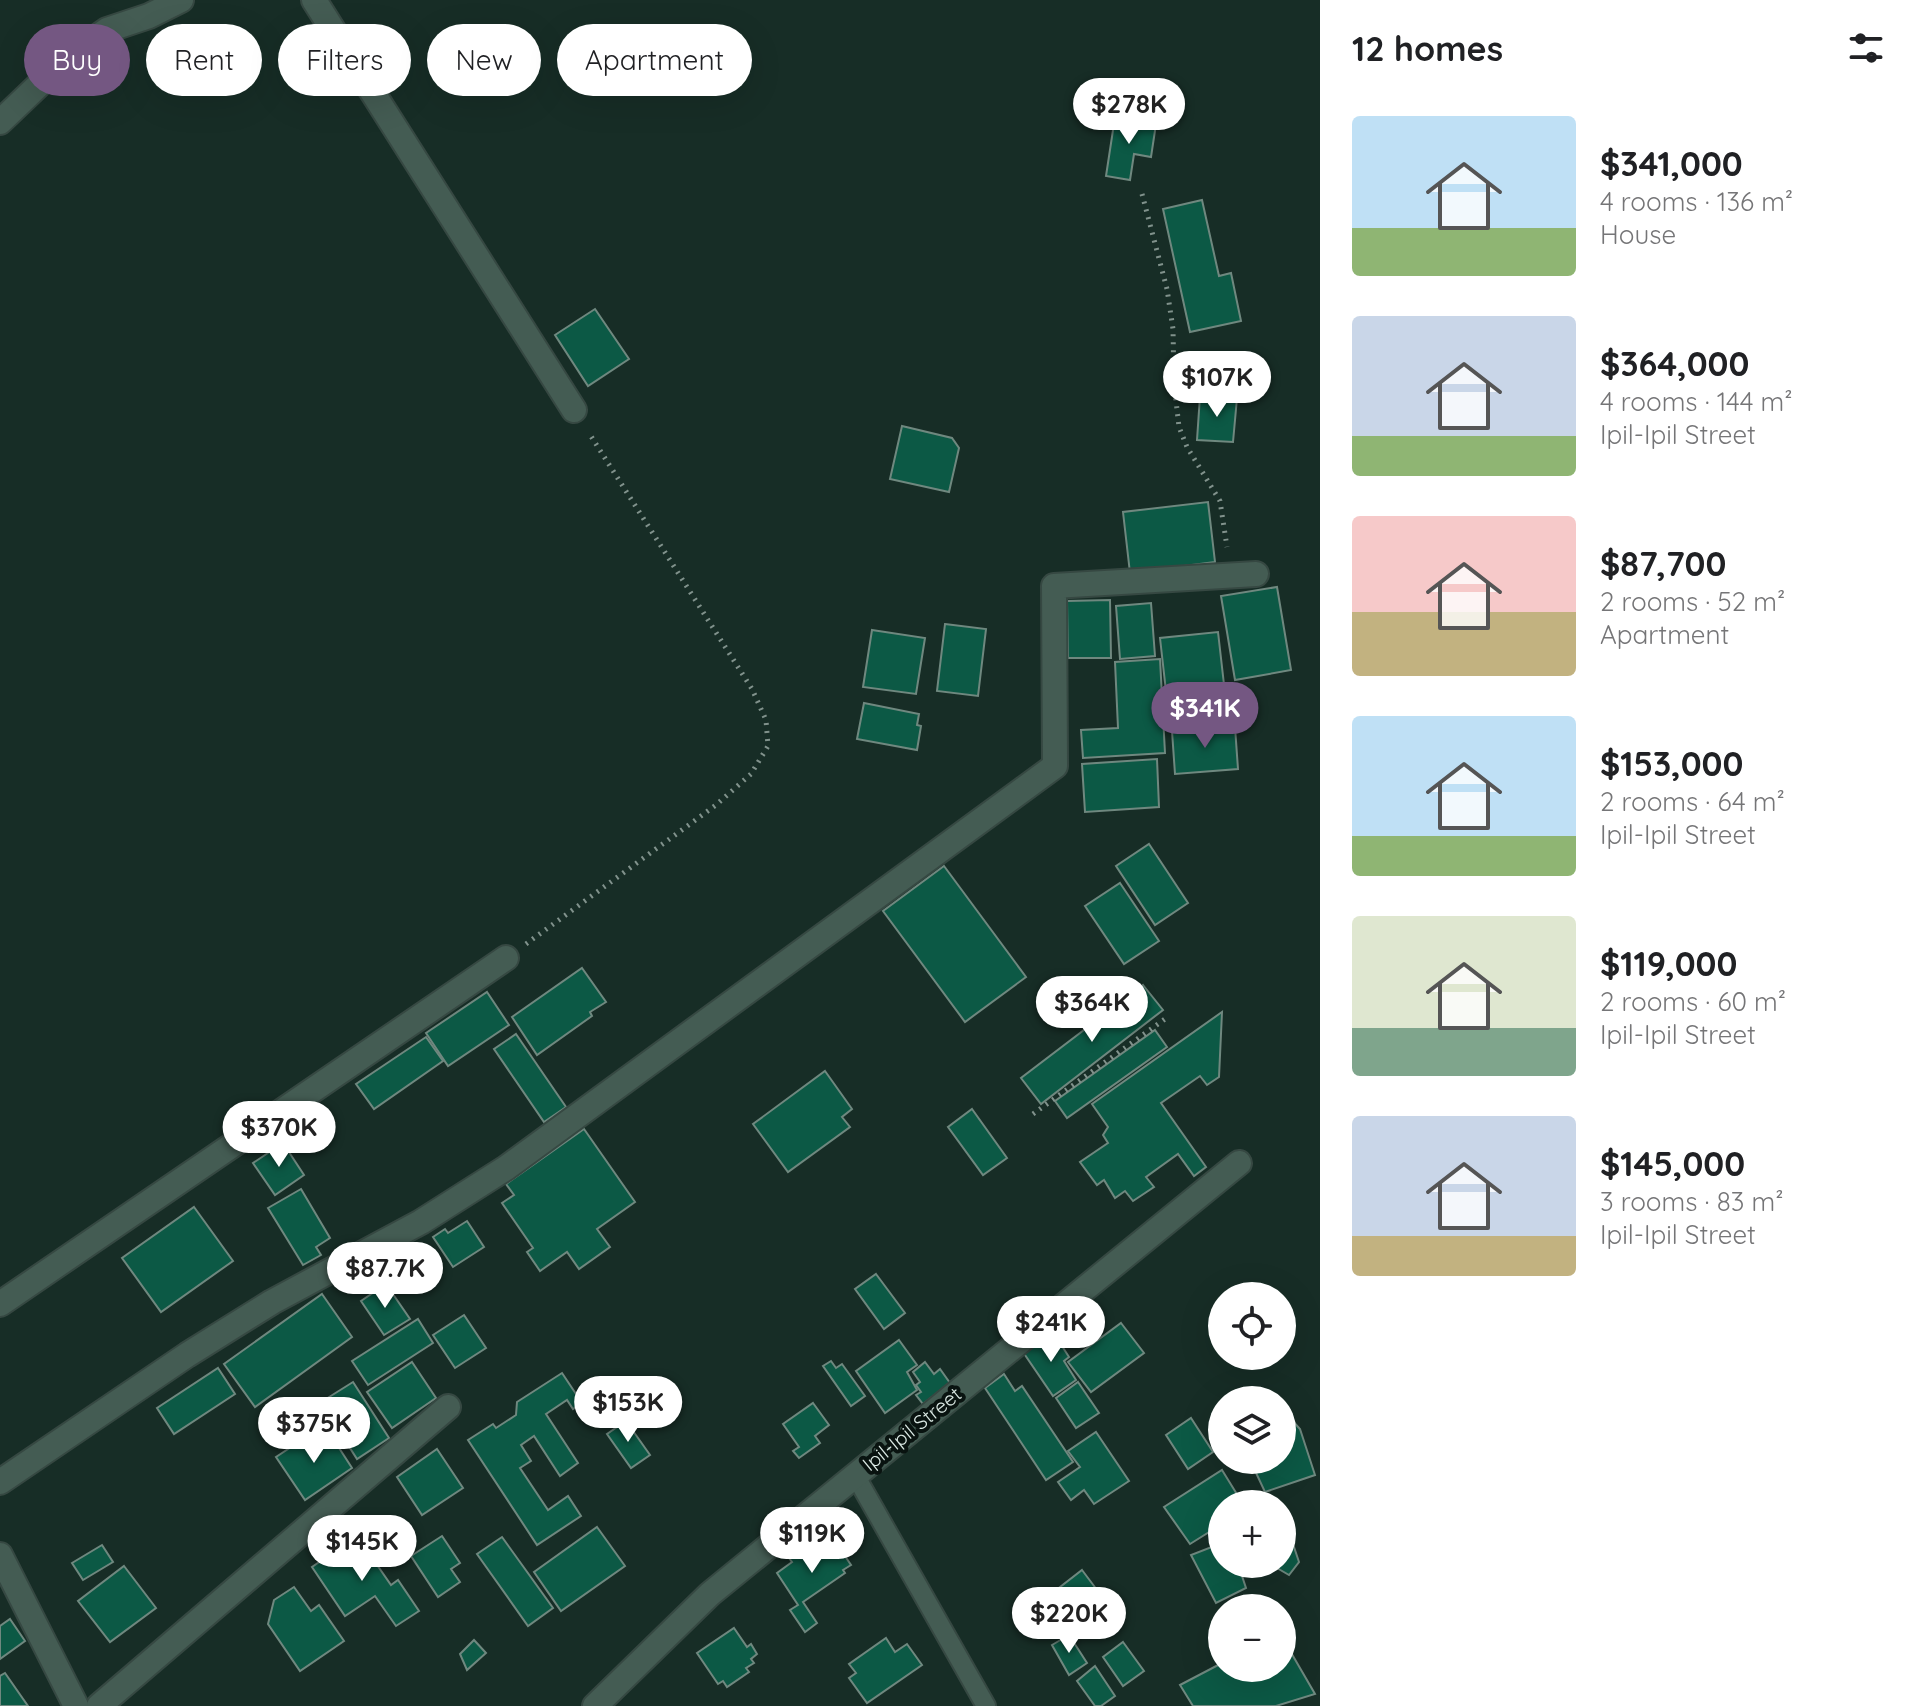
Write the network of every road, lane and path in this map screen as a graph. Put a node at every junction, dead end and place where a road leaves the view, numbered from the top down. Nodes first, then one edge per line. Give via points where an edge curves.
1 (181, 0) edge
2 (314, 0) edge
3 (0, 122) edge
4 (1142, 194) dead end
5 (574, 410) joint
6 (1244, 575) joint
7 (506, 958) joint
8 (1165, 1019) dead end
9 (1033, 1114) dead end
10 (1239, 1163) dead end
11 (0, 1304) edge
12 (448, 1407) dead end
13 (855, 1475) junction
14 (0, 1482) edge
15 (0, 1555) edge
16 (76, 1706) edge
17 (99, 1706) edge
18 (595, 1706) edge
19 (986, 1706) edge

1 - 3 street via 107,30 67,58
2 - 5 street
4 - 6 path via 1167,289 1179,427 1220,501
5 - 7 path via 752,689 766,720 768,746 751,774 716,805
6 - 14 street via 1054,586 1055,766 506,1168 421,1222 272,1302
7 - 11 street
8 - 9 path
10 - 13 street, Ipil-Ipil Street
12 - 17 street
13 - 18 street, Ipil-Ipil Street via 710,1594
13 - 19 lane
15 - 16 street

